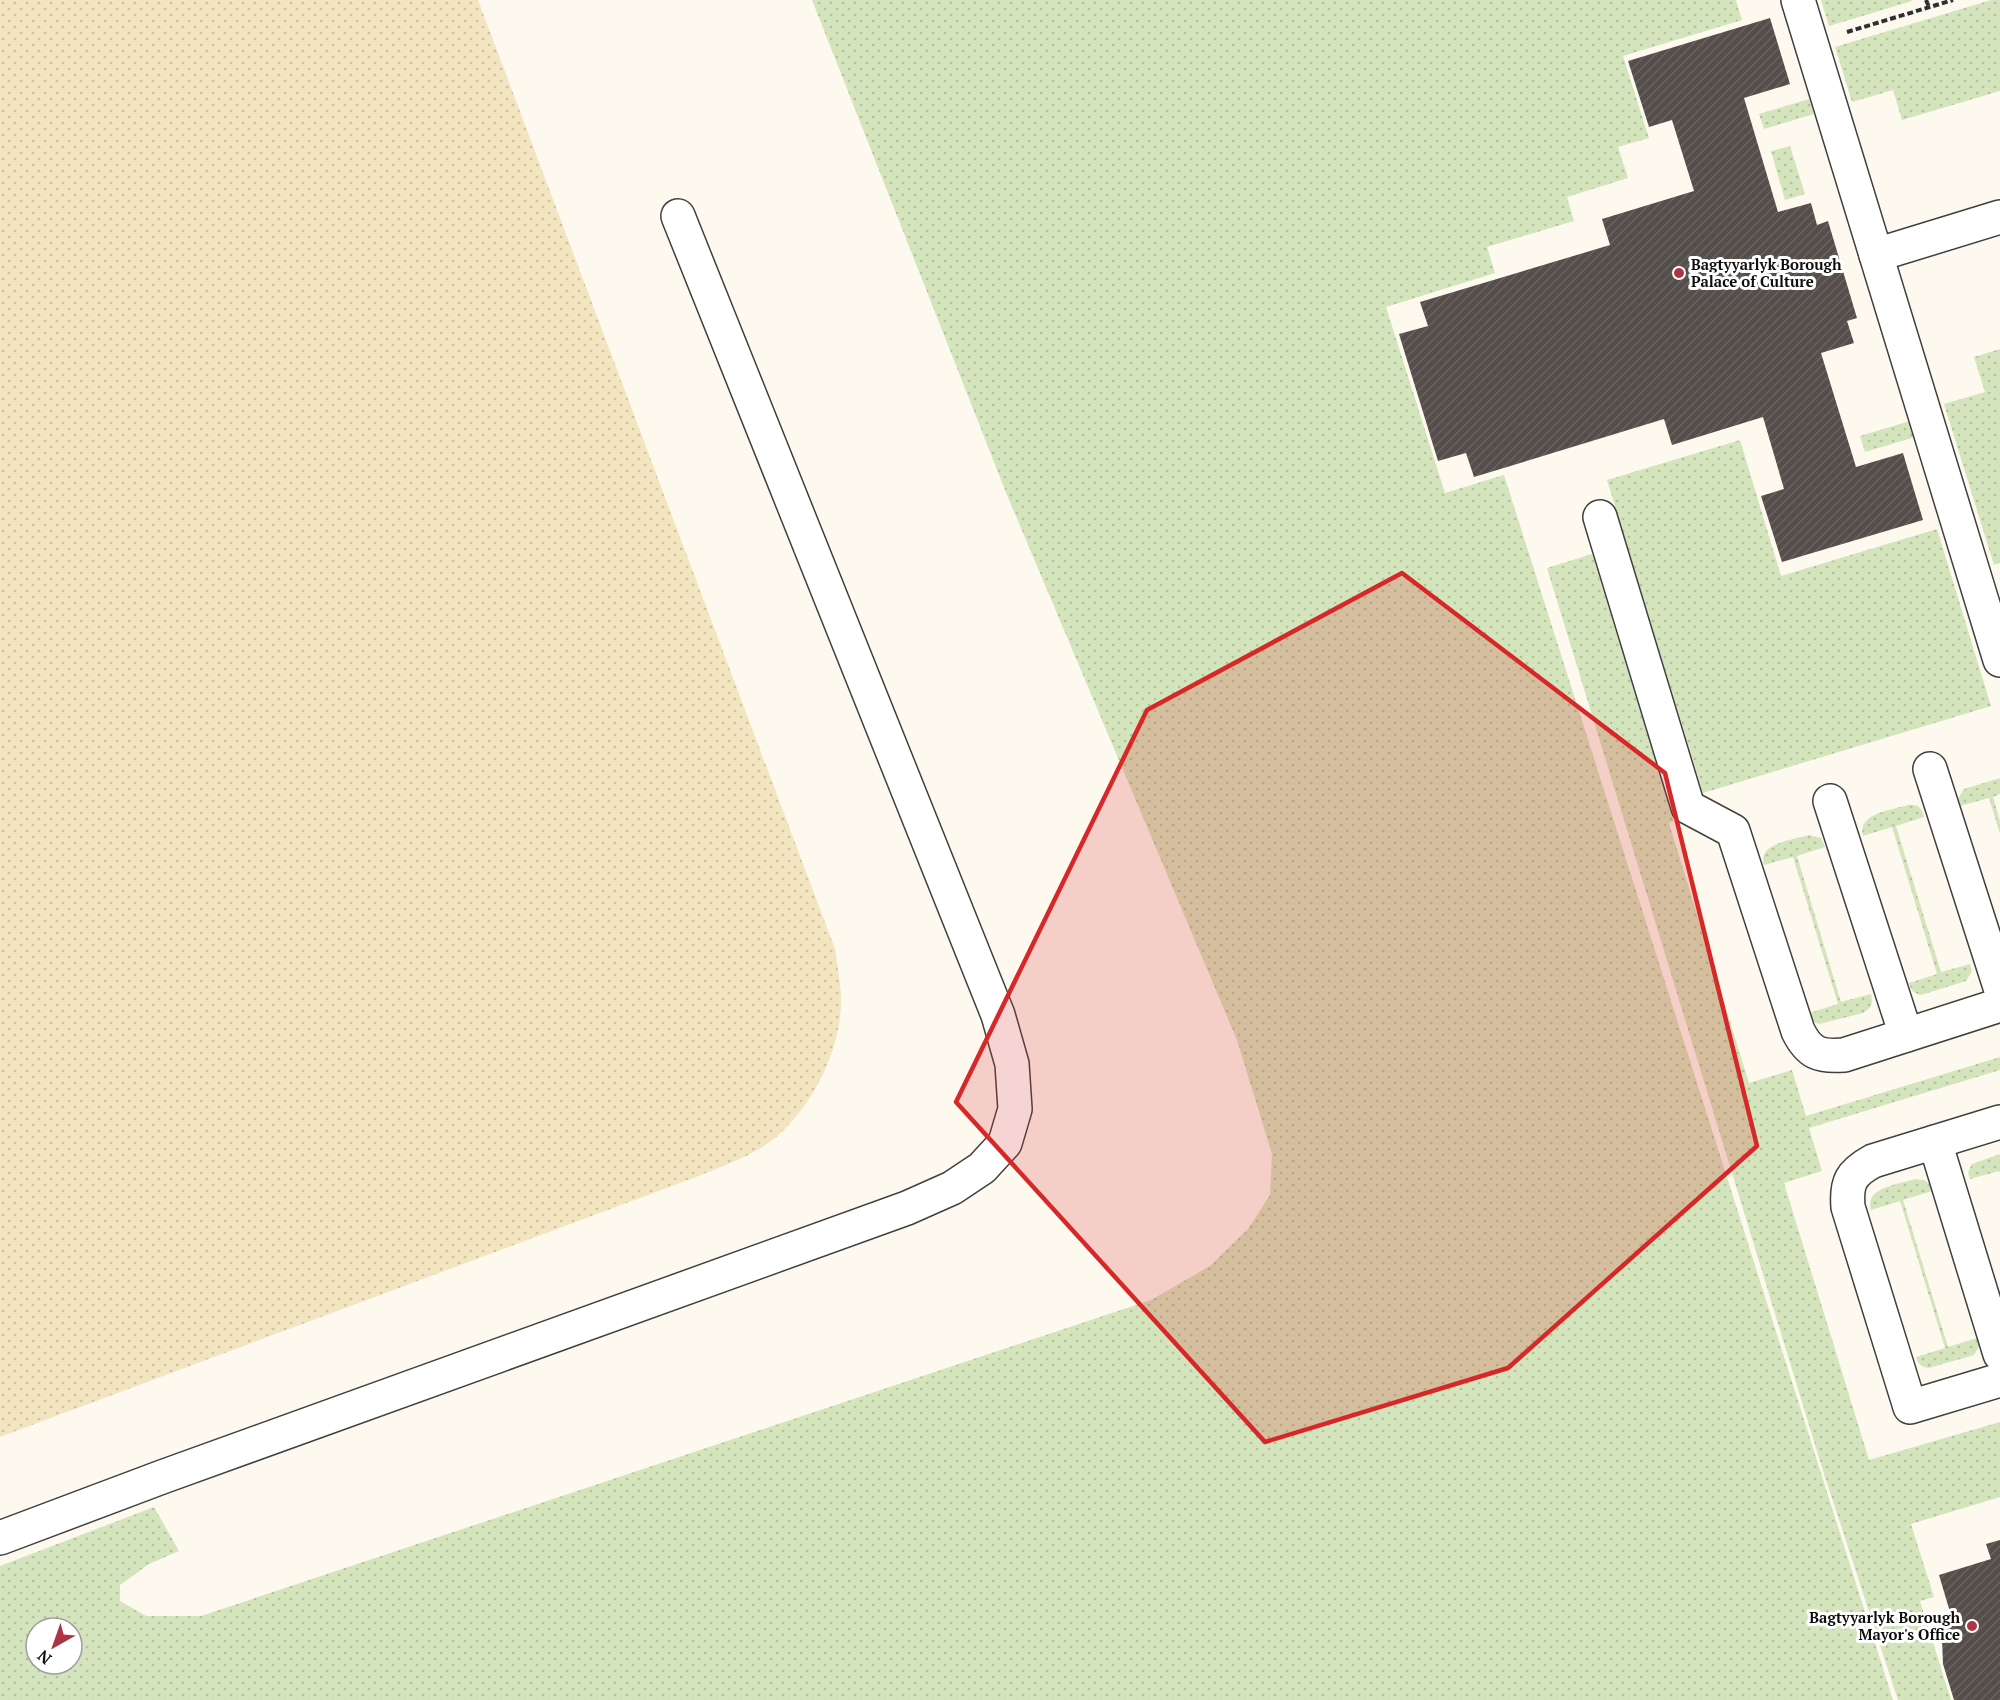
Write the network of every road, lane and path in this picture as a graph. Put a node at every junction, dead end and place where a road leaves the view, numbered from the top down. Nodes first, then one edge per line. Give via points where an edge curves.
1 (1798, 0) edge
2 (1926, 0) edge
3 (1953, 0) edge
4 (1929, 8) junction
5 (1811, 43) junction
6 (678, 216) dead end
7 (2000, 217) edge
8 (1876, 255) junction
9 (1600, 517) dead end
10 (2000, 660) edge
11 (1930, 769) dead end
12 (1830, 801) dead end
13 (2000, 987) edge
14 (2000, 1005) edge
15 (1906, 1035) junction
16 (2000, 1122) edge
17 (1935, 1142) junction
18 (2000, 1354) edge
19 (2000, 1380) edge
20 (0, 1538) edge

1 - 5 lane
2 - 4 path
3 - 4 path
4 - 5 path
5 - 8 lane
6 - 20 lane via 998,1015 1012,1064 1015,1109 1005,1143 982,1168 952,1188 907,1208
7 - 8 lane
8 - 10 lane
9 - 15 lane via 1688,807 1733,831 1804,1044 1815,1053 1844,1055
11 - 13 lane
12 - 15 lane
14 - 15 lane
16 - 17 lane
17 - 18 lane
17 - 19 lane via 1860,1168 1850,1179 1848,1207 1910,1407

